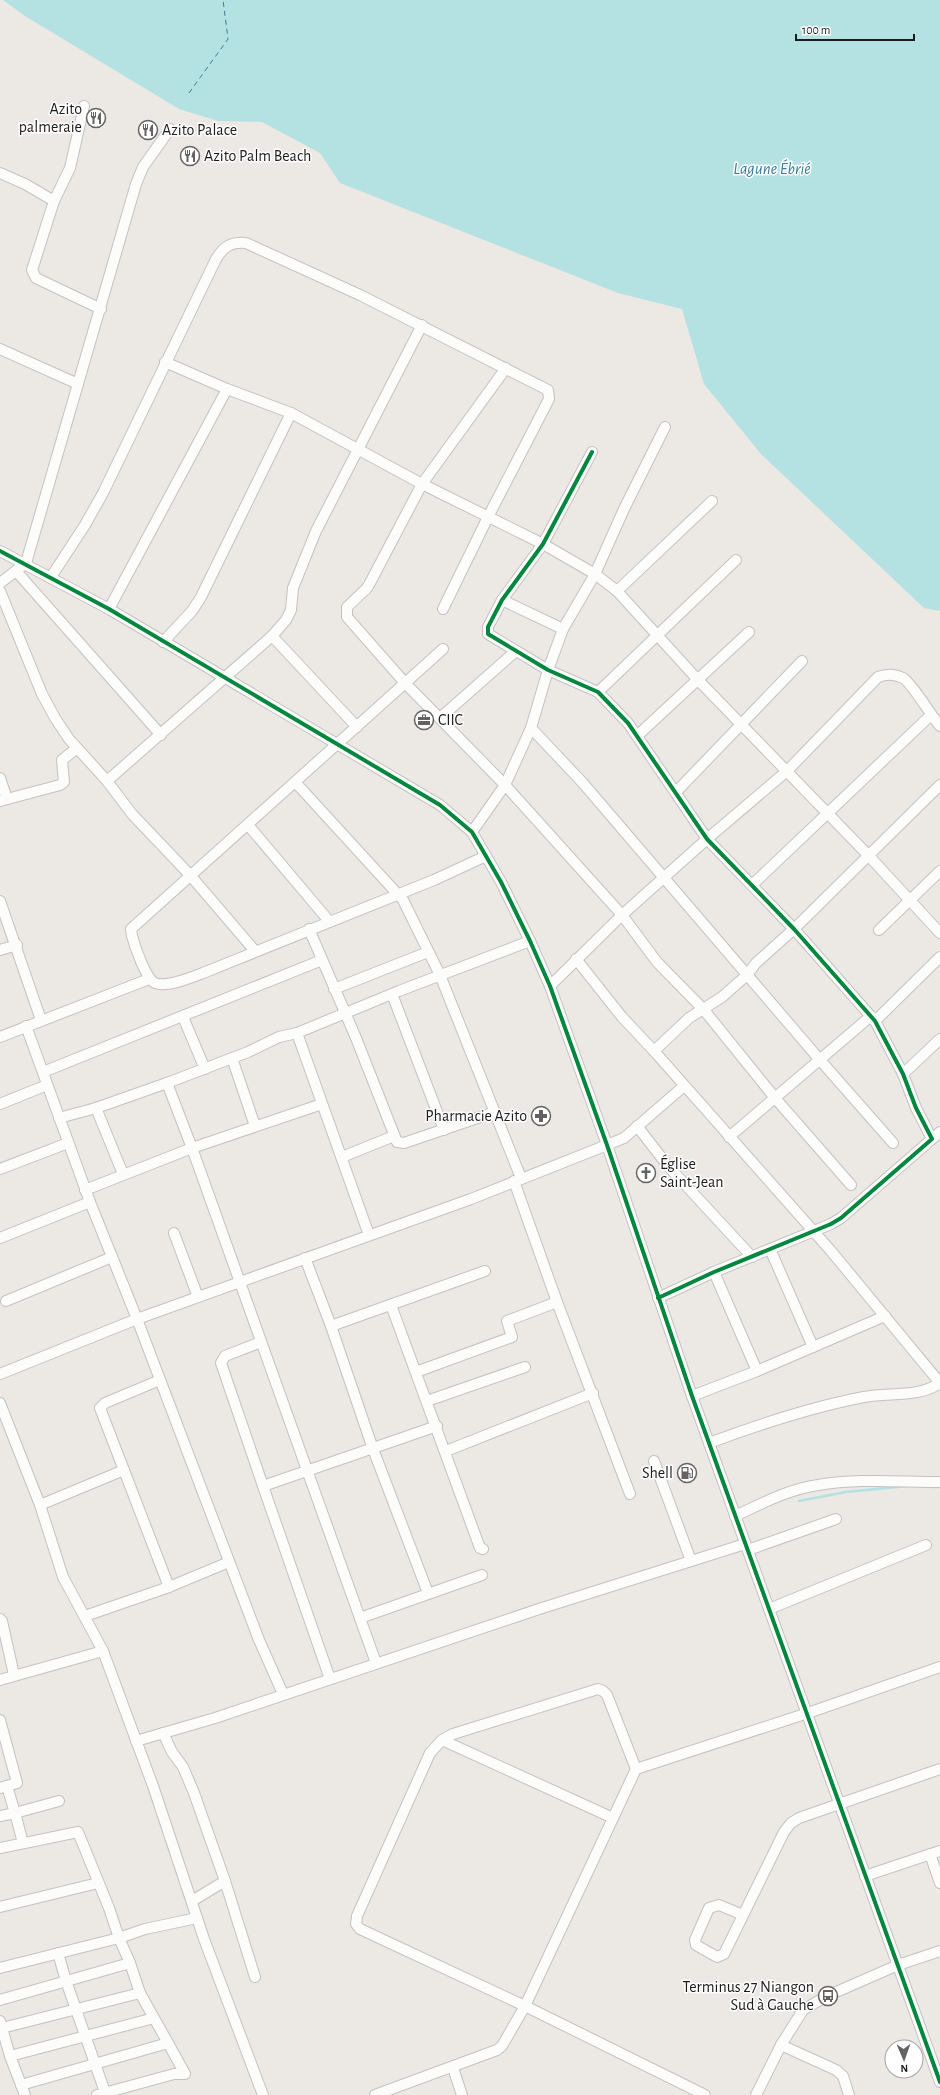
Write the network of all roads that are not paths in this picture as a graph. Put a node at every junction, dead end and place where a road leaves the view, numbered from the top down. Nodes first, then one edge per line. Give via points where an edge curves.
1 (84, 106) dead end
2 (170, 129) dead end
3 (0, 173) edge
4 (54, 201) junction
5 (101, 309) junction
6 (422, 325) junction
7 (0, 349) edge
8 (165, 362) junction
9 (506, 368) junction
10 (78, 384) junction
11 (227, 389) junction
12 (291, 413) junction
13 (665, 427) dead end
14 (359, 449) junction
15 (592, 452) dead end
16 (422, 484) junction
17 (712, 501) dead end
18 (488, 516) junction
19 (543, 544) junction
20 (0, 551) edge
21 (736, 560) dead end
22 (26, 563) junction
23 (16, 571) junction
24 (595, 574) junction
25 (51, 577) junction
26 (0, 583) edge
27 (0, 591) edge
28 (617, 591) junction
29 (502, 600) junction
30 (109, 609) junction
31 (443, 610) dead end
32 (564, 629) junction
33 (748, 632) dead end
34 (272, 636) junction
35 (657, 637) junction
36 (163, 642) junction
37 (443, 649) dead end
38 (516, 651) junction
39 (802, 661) dead end
40 (548, 670) junction
41 (225, 677) junction
42 (698, 680) junction
43 (405, 683) junction
44 (598, 692) junction
45 (931, 715) junction
46 (440, 718) junction
47 (742, 724) junction
48 (940, 726) edge
49 (357, 727) junction
50 (531, 728) junction
51 (161, 735) junction
52 (638, 735) junction
53 (338, 744) junction
54 (77, 748) junction
55 (788, 771) junction
56 (0, 778) edge
57 (107, 781) junction
58 (296, 783) junction
59 (505, 784) junction
60 (940, 785) edge
61 (676, 792) junction
62 (3, 800) edge
63 (828, 813) junction
64 (248, 824) junction
65 (472, 832) junction
66 (707, 839) junction
67 (486, 856) junction
68 (869, 856) junction
69 (940, 871) edge
70 (190, 874) junction
71 (663, 878) junction
72 (752, 885) junction
73 (398, 893) junction
74 (910, 900) junction
75 (0, 901) edge
76 (622, 915) junction
77 (329, 921) junction
78 (309, 929) junction
79 (794, 929) junction
80 (879, 930) dead end
81 (940, 933) edge
82 (530, 941) junction
83 (17, 945) junction
84 (0, 950) edge
85 (255, 951) junction
86 (428, 952) junction
87 (940, 957) edge
88 (576, 959) junction
89 (322, 960) junction
90 (440, 975) junction
91 (747, 975) junction
92 (149, 979) junction
93 (550, 986) junction
94 (334, 989) junction
95 (392, 994) junction
96 (704, 1010) junction
97 (345, 1014) junction
98 (182, 1017) junction
99 (873, 1019) junction
100 (41, 1020) junction
101 (26, 1026) junction
102 (297, 1033) junction
103 (0, 1037) edge
104 (940, 1039) edge
105 (654, 1051) junction
106 (232, 1058) junction
107 (820, 1060) junction
108 (205, 1069) junction
109 (43, 1072) junction
110 (904, 1074) junction
111 (167, 1083) junction
112 (47, 1085) junction
113 (684, 1086) junction
114 (775, 1098) junction
115 (0, 1104) edge
116 (322, 1104) junction
117 (96, 1108) junction
118 (495, 1112) junction
119 (59, 1118) junction
120 (255, 1126) junction
121 (637, 1126) junction
122 (444, 1130) junction
123 (940, 1132) edge
124 (394, 1136) junction
125 (729, 1136) junction
126 (932, 1140) junction
127 (893, 1142) dead end
128 (68, 1143) junction
129 (607, 1145) junction
130 (192, 1148) junction
131 (342, 1158) junction
132 (0, 1169) edge
133 (123, 1174) junction
134 (518, 1180) junction
135 (851, 1185) dead end
136 (85, 1190) junction
137 (90, 1202) junction
138 (814, 1231) junction
139 (174, 1233) dead end
140 (369, 1235) junction
141 (0, 1238) edge
142 (770, 1249) junction
143 (752, 1256) junction
144 (112, 1257) junction
145 (305, 1258) junction
146 (485, 1271) dead end
147 (714, 1272) junction
148 (240, 1282) junction
149 (198, 1297) junction
150 (658, 1298) junction
151 (6, 1301) dead end
152 (557, 1302) junction
153 (391, 1305) junction
154 (885, 1316) junction
155 (137, 1319) junction
156 (331, 1326) junction
157 (261, 1342) junction
158 (814, 1347) junction
159 (525, 1367) dead end
160 (757, 1371) junction
161 (416, 1372) junction
162 (0, 1374) edge
163 (160, 1380) junction
164 (940, 1383) edge
165 (593, 1392) junction
166 (692, 1396) junction
167 (427, 1401) junction
168 (0, 1403) edge
169 (437, 1426) junction
170 (709, 1443) junction
171 (373, 1449) junction
172 (446, 1451) junction
173 (654, 1461) dead end
174 (124, 1470) junction
175 (306, 1471) junction
176 (940, 1482) edge
177 (263, 1486) junction
178 (630, 1494) dead end
179 (40, 1505) junction
180 (735, 1516) junction
181 (836, 1519) dead end
182 (926, 1545) dead end
183 (747, 1547) junction
184 (483, 1549) dead end
185 (692, 1561) junction
186 (229, 1562) junction
187 (482, 1575) dead end
188 (169, 1587) junction
189 (428, 1593) junction
190 (769, 1609) junction
191 (85, 1616) junction
192 (360, 1618) junction
193 (0, 1619) edge
194 (103, 1651) junction
195 (376, 1664) junction
196 (940, 1667) edge
197 (14, 1676) junction
198 (330, 1679) junction
199 (0, 1680) edge
200 (283, 1694) junction
201 (808, 1713) junction
202 (0, 1720) edge
203 (163, 1733) junction
204 (2, 1734) edge
205 (442, 1740) junction
206 (136, 1741) junction
207 (636, 1769) junction
208 (940, 1769) edge
209 (4, 1787) edge
210 (59, 1801) dead end
211 (839, 1805) junction
212 (15, 1813) junction
213 (0, 1816) edge
214 (613, 1818) junction
215 (23, 1843) junction
216 (0, 1848) edge
217 (940, 1851) edge
218 (930, 1854) junction
219 (865, 1876) junction
220 (225, 1881) junction
221 (98, 1883) junction
222 (940, 1883) edge
223 (192, 1901) junction
224 (0, 1907) edge
225 (743, 1916) junction
226 (197, 1918) junction
227 (119, 1938) junction
228 (940, 1951) edge
229 (58, 1953) junction
230 (130, 1963) junction
231 (898, 1965) junction
232 (0, 1968) edge
233 (255, 1977) dead end
234 (66, 1981) junction
235 (140, 1993) junction
236 (0, 2000) edge
237 (525, 2006) junction
238 (76, 2009) junction
239 (154, 2018) junction
240 (1, 2025) edge
241 (86, 2037) junction
242 (168, 2043) junction
243 (781, 2045) junction
244 (10, 2056) junction
245 (95, 2064) junction
246 (452, 2068) junction
247 (940, 2082) edge
248 (21, 2084) junction
249 (102, 2094) edge
250 (25, 2095) edge
251 (263, 2095) edge
252 (375, 2095) edge
253 (462, 2095) edge
254 (705, 2095) edge
255 (756, 2095) edge
256 (849, 2095) edge

1 - 4 street via 70,168
2 - 5 street via 143,167 136,184
3 - 4 street
4 - 5 street via 32,270 36,278
5 - 10 street
6 - 8 street via 246,243 234,242 223,248 216,258
6 - 9 street
6 - 14 street
7 - 10 street
8 - 11 street
8 - 25 street via 103,493
9 - 16 street
9 - 18 street via 548,390 549,399
10 - 22 street
11 - 12 street
11 - 30 street
12 - 14 street
12 - 36 street via 201,597 192,611
13 - 24 street
14 - 16 street
14 - 34 street via 316,531 297,575 291,610
15 - 19 street
16 - 18 street
16 - 43 street via 367,588 350,603 346,612 347,617
17 - 28 street
18 - 19 street
18 - 31 street
19 - 24 street
19 - 29 street
20 - 22 street
21 - 35 street
22 - 23 street
22 - 25 street
23 - 26 street
23 - 51 street
24 - 28 street
24 - 32 street
25 - 30 street
27 - 54 street via 42,694 54,718
28 - 35 street
29 - 32 street
29 - 38 street via 487,631
30 - 36 street
32 - 40 street
33 - 42 street
34 - 41 street
34 - 49 street
35 - 42 street
35 - 44 street
36 - 41 street
37 - 43 street
38 - 40 street
38 - 46 street
39 - 47 street
40 - 44 street
40 - 50 street
41 - 51 street
41 - 53 street
42 - 47 street
42 - 52 street
43 - 46 street
43 - 49 street
44 - 52 street
45 - 48 street
45 - 55 street via 904,679 894,675 878,677
45 - 63 street
46 - 59 street
47 - 55 street
47 - 61 street
49 - 53 street
50 - 59 street
50 - 71 street via 582,782
51 - 57 street
52 - 61 street via 653,762
53 - 58 street
53 - 65 street via 440,805
54 - 57 street
54 - 62 street via 62,760 64,782 60,785
55 - 63 street
55 - 66 street
56 - 62 street
57 - 70 street via 132,814
58 - 64 street
58 - 73 street
59 - 65 street
59 - 76 street
60 - 68 street
61 - 66 street
63 - 68 street
63 - 72 street
64 - 70 street
64 - 77 street
65 - 67 street
66 - 71 street
66 - 72 street
67 - 73 street
67 - 82 street
68 - 74 street
68 - 79 street
69 - 74 street
70 - 85 street
70 - 92 street via 131,929 134,944
71 - 76 street
71 - 91 street
72 - 79 street
73 - 77 street
73 - 86 street
74 - 80 street
74 - 81 street
75 - 83 street
76 - 88 street
76 - 96 street via 657,962
77 - 78 street
78 - 85 street
78 - 89 street
79 - 91 street via 756,963
79 - 99 street
82 - 90 street
82 - 93 street
83 - 84 street
83 - 100 street
85 - 92 street via 178,981 155,984
86 - 90 street
86 - 94 street
87 - 99 street
88 - 93 street
88 - 105 street via 622,1017
89 - 94 street
89 - 98 street
90 - 95 street
90 - 118 street
91 - 96 street
91 - 107 street
92 - 100 street
93 - 129 street
94 - 97 street
95 - 97 street
95 - 122 street
96 - 105 street via 689,1018
96 - 114 street
97 - 102 street
97 - 124 street
98 - 108 street
98 - 109 street
99 - 107 street
99 - 110 street
100 - 101 street
101 - 103 street
101 - 109 street
102 - 106 street via 279,1037
102 - 116 street
104 - 110 street
105 - 113 street
106 - 108 street
106 - 120 street
107 - 114 street
107 - 127 street
108 - 111 street
109 - 112 street
110 - 126 street via 916,1108
111 - 117 street
111 - 130 street
112 - 115 street
112 - 119 street
113 - 121 street
113 - 125 street
114 - 125 street
114 - 135 street
116 - 120 street
116 - 131 street
117 - 119 street
117 - 133 street
118 - 122 street
118 - 134 street
119 - 128 street
120 - 130 street
121 - 129 street via 624,1138
121 - 143 street via 668,1166
122 - 124 street via 404,1143 397,1142
123 - 126 street
124 - 131 street
125 - 138 street
126 - 138 street via 841,1218
128 - 132 street
128 - 136 street
129 - 134 street
129 - 150 street
130 - 133 street
130 - 148 street
131 - 140 street
133 - 136 street
134 - 140 street
134 - 152 street
136 - 137 street
137 - 141 street
137 - 144 street
138 - 142 street
138 - 154 street
139 - 149 street
140 - 145 street
142 - 143 street
142 - 158 street
143 - 147 street
144 - 151 street
144 - 155 street
145 - 148 street
145 - 156 street
146 - 153 street
147 - 150 street
147 - 160 street
148 - 149 street
148 - 157 street
149 - 155 street
150 - 166 street
152 - 161 street via 507,1321 512,1337
152 - 165 street
153 - 156 street
153 - 161 street
154 - 158 street
154 - 164 street
155 - 162 street
155 - 163 street
156 - 171 street
157 - 175 street
157 - 177 street via 225,1356 221,1363
158 - 160 street
159 - 167 street
160 - 166 street
161 - 167 street
163 - 174 street via 105,1403 100,1408
163 - 186 street
164 - 170 street via 930,1390 915,1394 892,1393 864,1397 777,1418
165 - 172 street
165 - 178 street
166 - 170 street
167 - 169 street
168 - 179 street
169 - 171 street
169 - 172 street
170 - 180 street
171 - 175 street
171 - 189 street
172 - 184 street via 480,1548
173 - 185 street
174 - 179 street
174 - 188 street
175 - 177 street
175 - 192 street
176 - 180 street via 855,1482 817,1485 777,1496
177 - 198 street
179 - 191 street via 63,1577
180 - 183 street
181 - 183 street
182 - 190 street
183 - 185 street
183 - 190 street
185 - 195 street
186 - 188 street
186 - 200 street
187 - 189 street
188 - 191 street
189 - 192 street
190 - 201 street
191 - 194 street
192 - 195 street
193 - 197 street
194 - 197 street
194 - 206 street
195 - 198 street
196 - 201 street
197 - 199 street
198 - 200 street
200 - 203 street
201 - 207 street
201 - 211 street
202 - 204 street
203 - 206 street
203 - 220 street via 183,1767 194,1793
204 - 209 street via 17,1783
205 - 207 street via 453,1734 598,1689 607,1695
205 - 214 street
205 - 237 street via 430,1753 357,1916 356,1924 360,1929
206 - 223 street
207 - 214 street
208 - 211 street
209 - 212 street
210 - 212 street
211 - 219 street
211 - 225 street via 791,1823 784,1832
212 - 213 street
212 - 215 street
214 - 237 street
215 - 216 street
215 - 221 street via 78,1832
217 - 218 street
218 - 219 street
218 - 222 street
219 - 231 street
220 - 223 street
220 - 233 street
221 - 224 street
221 - 227 street
223 - 226 street
225 - 225 street via 721,1956 696,1945 695,1940 709,1908 719,1905
226 - 227 street via 145,1929
226 - 251 street
227 - 229 street
227 - 230 street
228 - 231 street
229 - 232 street
229 - 234 street
230 - 234 street
230 - 235 street
231 - 243 street via 827,1996 803,2010
231 - 247 street
234 - 236 street
234 - 238 street
235 - 238 street
235 - 239 street
237 - 246 street via 502,2046
237 - 254 street
238 - 240 street
238 - 241 street
239 - 241 street
239 - 242 street
240 - 244 street
241 - 244 street
241 - 245 street
242 - 245 street
242 - 249 street via 185,2074 174,2074
243 - 255 street
243 - 256 street via 836,2070 843,2076
244 - 248 street
245 - 248 street
245 - 249 street
246 - 252 street
246 - 253 street
248 - 250 street

